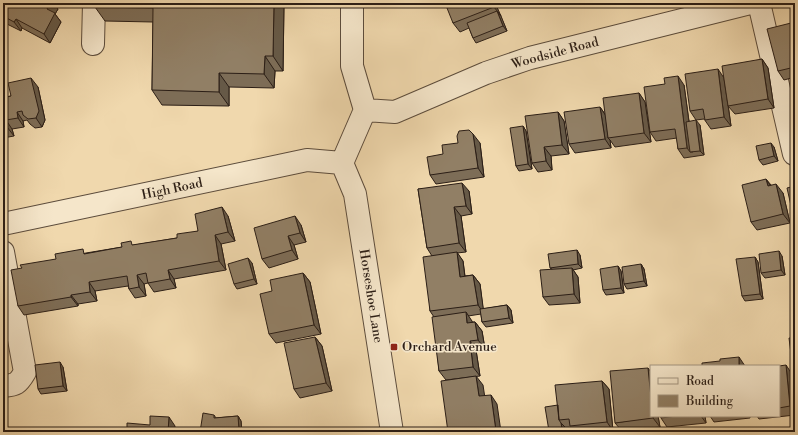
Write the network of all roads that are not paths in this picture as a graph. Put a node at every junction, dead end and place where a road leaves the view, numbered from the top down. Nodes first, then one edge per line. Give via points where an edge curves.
1 (94, 3) edge
2 (352, 3) edge
3 (750, 3) edge
4 (759, 3) edge
5 (93, 44) dead end
6 (365, 110) junction
7 (795, 154) edge
8 (342, 163) junction
9 (3, 224) edge
10 (3, 252) edge
11 (3, 386) edge
12 (392, 432) edge

1 - 5 street
2 - 6 street via 352,66
3 - 6 street, Woodside Road via 530,58 394,112
4 - 7 street
6 - 8 street
8 - 9 street, High Road via 307,160
8 - 12 street, Horseshoe Lane via 355,194
10 - 11 street via 25,372 14,385

